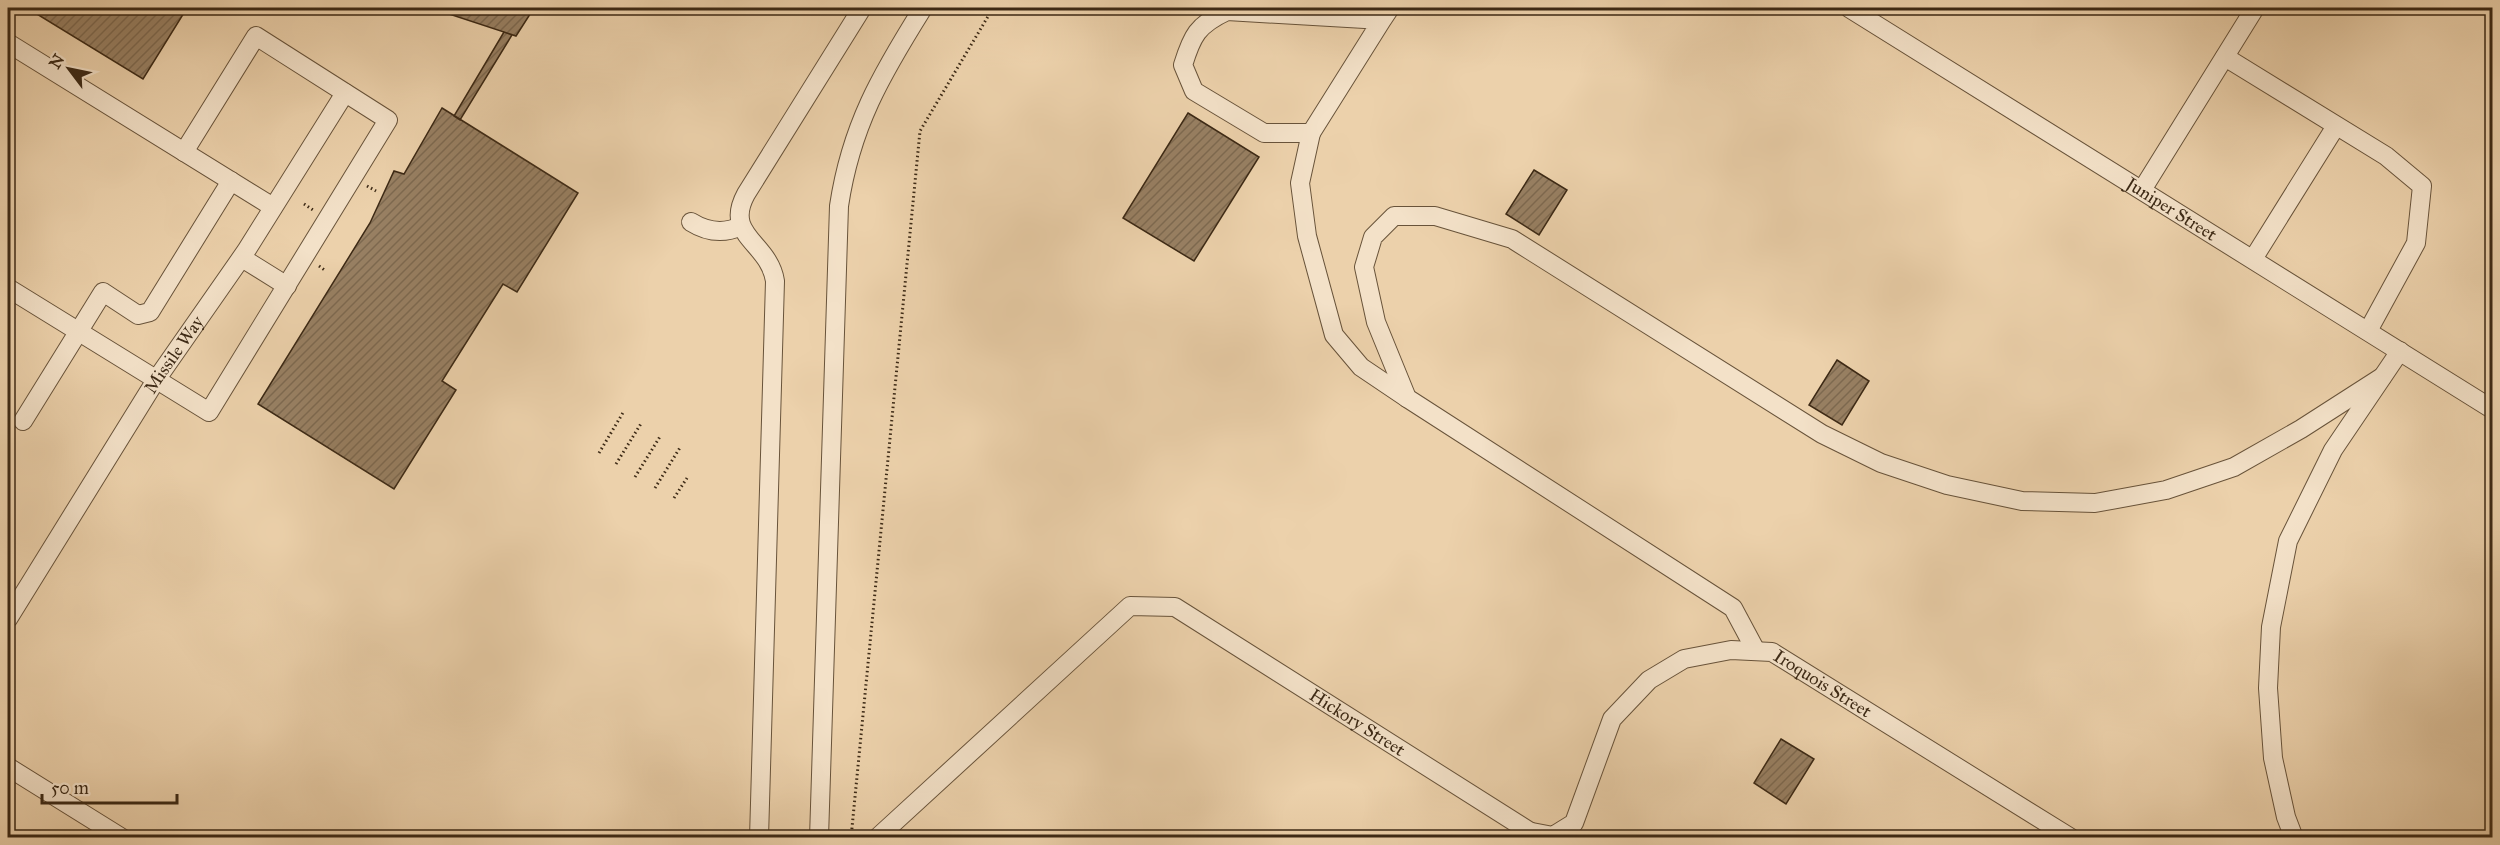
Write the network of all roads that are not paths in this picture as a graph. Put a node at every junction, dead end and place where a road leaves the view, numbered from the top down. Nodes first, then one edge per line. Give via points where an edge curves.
1 (862, 8) edge
2 (924, 8) edge
3 (1849, 8) edge
4 (2255, 8) edge
5 (1386, 14) edge
6 (8, 44) edge
7 (2225, 57) junction
8 (345, 93) junction
9 (2336, 126) junction
10 (1311, 133) junction
11 (184, 152) junction
12 (231, 181) junction
13 (2142, 190) junction
14 (273, 207) junction
15 (691, 222) dead end
16 (741, 226) junction
17 (242, 258) junction
18 (2253, 259) junction
19 (287, 286) junction
20 (8, 288) edge
21 (2368, 331) junction
22 (78, 332) junction
23 (2400, 351) junction
24 (2382, 377) junction
25 (156, 380) junction
26 (1407, 398) junction
27 (2493, 409) edge
28 (22, 422) dead end
29 (8, 619) edge
30 (1756, 651) junction
31 (8, 767) edge
32 (1536, 835) edge
33 (122, 837) edge
34 (759, 837) edge
35 (819, 837) edge
36 (877, 837) edge
37 (2071, 837) edge
38 (2294, 837) edge

1 - 16 street via 742,201
2 - 35 street via 869,100 847,163 839,206
3 - 13 street, Juniper Street
4 - 7 street
5 - 10 street
5 - 10 street via 1227,11 1207,20 1191,42 1183,65 1194,91 1264,134
6 - 11 street
7 - 9 street
7 - 13 street
8 - 11 street via 256,36
8 - 14 street, Missile Way
8 - 19 street via 388,120
9 - 18 street
9 - 21 street via 2386,156 2421,186 2416,243
10 - 26 street via 1300,183 1307,236 1334,335 1361,367
11 - 12 street
12 - 14 street
12 - 22 street via 150,312 138,315 103,292
13 - 18 street, Juniper Street
14 - 17 street, Missile Way
15 - 16 street via 716,232
16 - 34 street via 766,256 775,281
17 - 19 street
17 - 25 street, Missile Way
18 - 21 street, Juniper Street
19 - 25 street via 209,412
20 - 22 street
21 - 23 street, Juniper Street
22 - 25 street
22 - 28 street
23 - 24 street
23 - 27 street, Juniper Street
24 - 26 street via 2301,429 2215,474 2166,490 2095,503 2022,501 1947,485 1881,463 1822,434 1512,239 1435,216 1394,216 1373,237 1364,267 1376,322
24 - 38 street via 2333,450 2288,541 2271,627 2268,688 2273,758
25 - 29 street, Missile Way
26 - 30 street via 1733,608
30 - 32 street, Iroquois Street via 1731,650 1684,659 1649,680 1612,720 1574,823 1553,836
30 - 37 street, Iroquois Street via 1772,652
31 - 33 street
32 - 36 street, Hickory Street via 1175,607 1130,606

